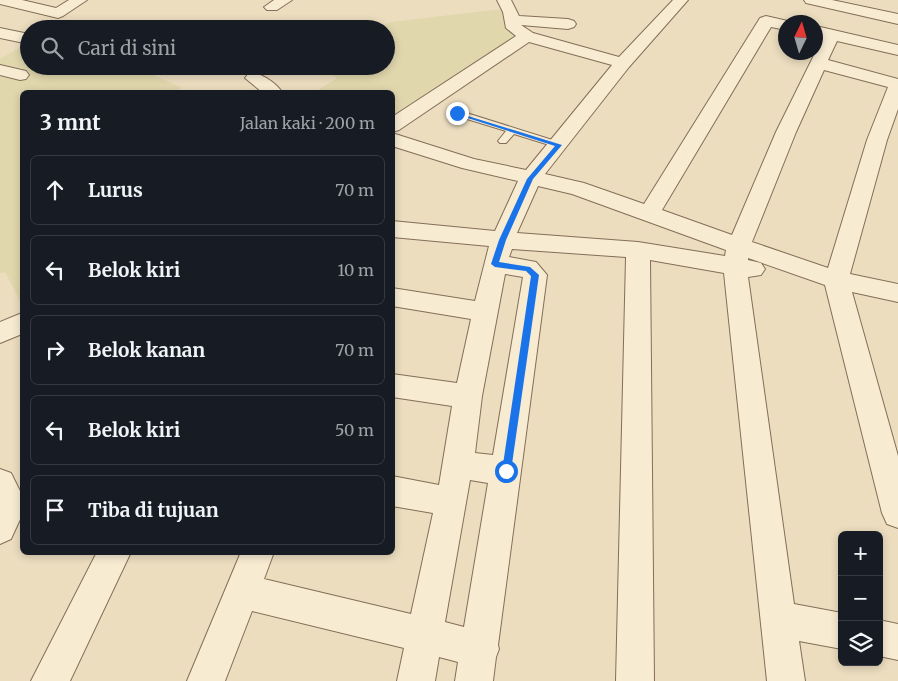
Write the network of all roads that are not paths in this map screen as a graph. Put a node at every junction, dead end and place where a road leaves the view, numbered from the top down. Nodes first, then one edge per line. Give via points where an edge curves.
1 (2, 0) edge
2 (80, 0) edge
3 (504, 0) edge
4 (681, 0) edge
5 (811, 0) edge
6 (898, 19) edge
7 (778, 20) edge
8 (513, 22) junction
9 (568, 24) dead end
10 (0, 32) edge
11 (824, 33) edge
12 (527, 36) junction
13 (20, 37) edge
14 (898, 50) edge
15 (819, 63) junction
16 (623, 64) junction
17 (0, 70) edge
18 (20, 75) dead end
19 (254, 78) dead end
20 (898, 84) edge
21 (270, 90) edge
22 (457, 113) dead end
23 (395, 124) edge
24 (512, 130) junction
25 (395, 141) edge
26 (503, 141) dead end
27 (559, 145) junction
28 (530, 179) junction
29 (649, 214) junction
30 (395, 230) edge
31 (638, 250) junction
32 (499, 252) junction
33 (737, 256) junction
34 (836, 280) junction
35 (898, 293) edge
36 (395, 297) edge
37 (485, 312) junction
38 (20, 324) edge
39 (0, 333) edge
40 (395, 385) edge
41 (468, 396) junction
42 (458, 465) junction
43 (506, 471) junction
44 (0, 483) edge
45 (395, 492) edge
46 (451, 502) junction
47 (898, 513) edge
48 (0, 528) edge
49 (113, 555) edge
50 (257, 555) edge
51 (244, 591) junction
52 (778, 619) junction
53 (838, 630) edge
54 (425, 636) junction
55 (883, 639) edge
56 (898, 642) edge
57 (478, 665) edge
58 (50, 681) edge
59 (206, 681) edge
60 (416, 681) edge
61 (635, 681) edge
62 (786, 681) edge

1 - 2 street via 58,13
3 - 8 street
4 - 16 street
5 - 6 street
7 - 29 street via 770,14
8 - 9 street
8 - 12 street via 514,28
10 - 13 street
11 - 14 street
11 - 15 street
12 - 16 street
12 - 23 street
15 - 20 street
15 - 33 street via 786,132
16 - 27 street
17 - 18 street
19 - 21 street
20 - 34 street via 877,140
22 - 24 lane
24 - 26 lane
24 - 27 lane
25 - 28 street
27 - 28 street
28 - 29 street via 577,188
28 - 32 street
29 - 33 street
30 - 32 street
31 - 32 street
31 - 33 street
31 - 61 street
32 - 37 street
32 - 43 street via 535,275
33 - 34 street
33 - 52 street
34 - 35 street
34 - 47 street
36 - 37 street
37 - 41 street
38 - 39 street
40 - 41 street
41 - 42 street
42 - 43 street
42 - 46 street
43 - 57 street
44 - 48 street via 8,495 8,509
45 - 46 street
46 - 54 street
49 - 58 street
50 - 51 street
51 - 54 street
51 - 59 street
52 - 53 street
52 - 62 street
54 - 57 street
54 - 60 street
55 - 56 street

